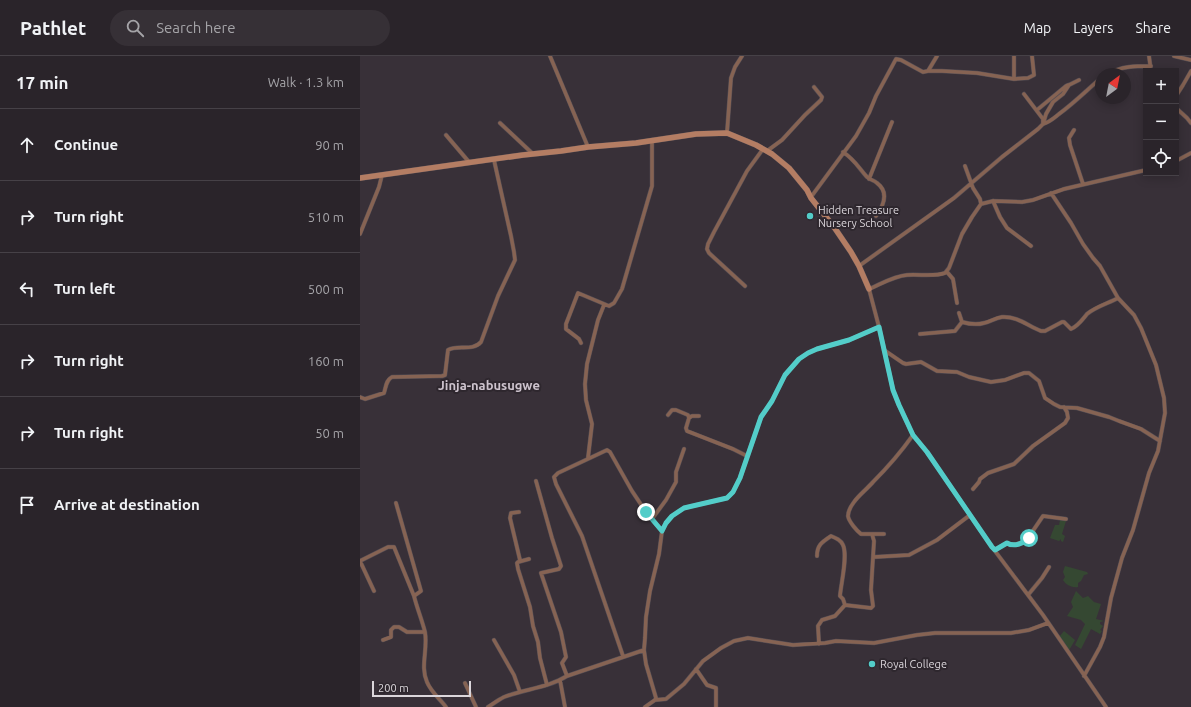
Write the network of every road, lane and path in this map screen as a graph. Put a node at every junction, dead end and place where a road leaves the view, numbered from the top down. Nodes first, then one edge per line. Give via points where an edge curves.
1 (550, 56) edge
2 (742, 56) edge
3 (937, 56) edge
4 (1014, 56) edge
5 (1032, 56) edge
6 (1149, 56) edge
7 (1174, 56) edge
8 (1191, 60) edge
9 (1151, 66) joint
10 (1121, 68) edge
11 (928, 71) junction
12 (1191, 71) edge
13 (1014, 79) junction
14 (1079, 80) dead end
15 (1095, 83) edge
16 (1069, 85) junction
17 (814, 87) dead end
18 (1179, 91) edge
19 (1024, 94) dead end
20 (1037, 110) junction
21 (1179, 111) edge
22 (892, 122) dead end
23 (500, 123) dead end
24 (1191, 123) edge
25 (1043, 124) junction
26 (1074, 130) dead end
27 (727, 133) junction
28 (446, 135) dead end
29 (652, 140) junction
30 (588, 147) junction
31 (765, 150) junction
32 (843, 152) junction
33 (1191, 152) edge
34 (533, 154) junction
35 (1179, 159) edge
36 (494, 160) junction
37 (470, 163) junction
38 (965, 166) dead end
39 (1143, 171) edge
40 (382, 175) junction
41 (360, 178) edge
42 (869, 179) junction
43 (972, 182) junction
44 (1083, 184) junction
45 (1051, 193) junction
46 (811, 198) junction
47 (993, 202) junction
48 (981, 204) junction
49 (876, 216) dead end
50 (360, 234) edge
51 (1031, 246) dead end
52 (859, 266) junction
53 (947, 272) junction
54 (745, 286) dead end
55 (869, 289) junction
56 (1118, 298) junction
57 (957, 303) dead end
58 (604, 305) junction
59 (959, 313) dead end
60 (962, 322) junction
61 (879, 327) junction
62 (920, 334) dead end
63 (581, 343) dead end
64 (884, 350) junction
65 (360, 397) edge
66 (1064, 407) junction
67 (668, 415) dead end
68 (699, 416) dead end
69 (689, 418) junction
70 (913, 435) junction
71 (1160, 441) junction
72 (684, 449) dead end
73 (747, 456) junction
74 (588, 458) junction
75 (536, 481) dead end
76 (973, 489) dead end
77 (396, 502) dead end
78 (519, 512) dead end
79 (970, 515) junction
80 (652, 519) junction
81 (1066, 519) dead end
82 (662, 531) junction
83 (872, 534) junction
84 (884, 534) dead end
85 (995, 550) junction
86 (817, 556) dead end
87 (874, 557) junction
88 (529, 559) dead end
89 (520, 560) junction
90 (360, 561) edge
91 (1049, 567) dead end
92 (374, 590) dead end
93 (1028, 595) junction
94 (414, 596) junction
95 (845, 605) junction
96 (1048, 623) junction
97 (425, 632) junction
98 (383, 640) dead end
99 (494, 640) dead end
100 (818, 644) junction
101 (644, 650) junction
102 (623, 656) junction
103 (696, 669) junction
104 (567, 676) junction
105 (1084, 676) junction
106 (560, 680) junction
107 (465, 683) dead end
108 (547, 685) junction
109 (520, 692) junction
110 (655, 700) junction
111 (446, 707) edge
112 (476, 707) edge
113 (488, 707) edge
114 (565, 707) edge
115 (645, 707) edge
116 (716, 707) edge
117 (1106, 707) edge

1 - 30 street
2 - 27 street via 731,78
3 - 11 street
4 - 13 street
5 - 13 street via 1034,75
6 - 9 street
7 - 8 street
9 - 10 street
11 - 13 street via 977,73
11 - 32 street via 923,72 896,59 864,122
12 - 18 street
14 - 16 street
15 - 25 street via 1071,106
16 - 20 street
16 - 25 street via 1053,102
17 - 31 street via 822,97 821,100 782,140
19 - 20 street
20 - 25 street via 1043,118
21 - 24 street
22 - 42 street
23 - 34 street
25 - 43 street
26 - 44 street via 1069,138 1070,145
27 - 29 street
27 - 31 street
28 - 37 street
29 - 30 street
29 - 58 street via 653,181 622,290 614,303
30 - 34 street
31 - 46 street via 789,168
31 - 54 street via 747,171 707,249
32 - 42 street
32 - 46 street
33 - 35 street
34 - 36 street
36 - 37 street
36 - 65 street via 515,260 481,342 470,347 448,350 445,375 392,377 387,381 384,393 365,399
37 - 40 street
38 - 43 street
39 - 44 street
40 - 41 street
40 - 50 street
42 - 49 street via 876,182 884,192 883,203
43 - 48 street
43 - 52 street via 954,198
44 - 45 street
45 - 47 street via 1022,202
45 - 56 street via 1100,266
46 - 52 street via 834,227
47 - 48 street
47 - 51 street via 1007,228
48 - 53 street via 962,234
52 - 55 street
53 - 55 street via 934,275 905,275
53 - 57 street via 953,279
55 - 61 street
56 - 60 street via 1088,314 1071,330 1062,322 1041,331 1007,317 977,324
56 - 71 street via 1134,315 1156,365 1164,398
58 - 63 street via 578,293 566,329 579,338
58 - 74 street via 598,320 585,384 592,424
59 - 60 street
60 - 62 street via 955,331
61 - 64 street
61 - 73 street via 849,340 817,349 799,359 785,375 761,417
64 - 66 street via 906,364 921,362 937,371 957,372 991,382 1029,373 1040,383 1047,400
64 - 70 street via 893,390
66 - 71 street via 1109,416 1146,431
66 - 76 street via 1068,418 1060,428 1033,446 1014,464 988,473
67 - 69 street via 672,410 676,410 688,415
68 - 69 street
69 - 73 street via 687,431
70 - 79 street
70 - 83 street via 896,458 851,506 848,516 858,532
71 - 105 street via 1122,558 1104,637
72 - 80 street via 676,472 676,482
73 - 82 street via 740,478 730,496 684,508 672,516
74 - 80 street via 607,450 610,452 632,492
74 - 102 street via 554,477 582,536
75 - 104 street via 561,566 559,569 541,573 561,632 566,657 562,663
77 - 94 street via 421,591
78 - 89 street via 511,513 510,518
79 - 85 street
79 - 87 street via 937,540 909,555
80 - 82 street
81 - 85 street via 1043,516 1026,541 1010,545 1007,543
82 - 101 street via 646,617
83 - 84 street
83 - 87 street
85 - 93 street
86 - 95 street via 819,546 831,536 843,543 845,559 840,596
87 - 95 street via 871,590 873,606 866,608
88 - 89 street
89 - 108 street via 517,563 518,569 530,607
90 - 92 street
90 - 94 street via 388,547 394,547
91 - 93 street
93 - 96 street
94 - 97 street
95 - 100 street via 835,616 822,620 818,626
96 - 100 street via 1011,633 941,632 874,643 836,641
96 - 105 street
97 - 98 street via 406,632 394,627 391,630 391,637
97 - 111 street via 424,668 427,683
99 - 109 street via 514,675
100 - 103 street via 794,645 748,638 734,641 721,648
101 - 102 street
101 - 110 street
102 - 104 street
103 - 110 street via 684,684 666,699
103 - 116 street via 707,685 716,688
104 - 106 street
105 - 117 street
106 - 108 street
106 - 114 street
107 - 112 street
108 - 109 street
109 - 113 street via 504,697
110 - 115 street

